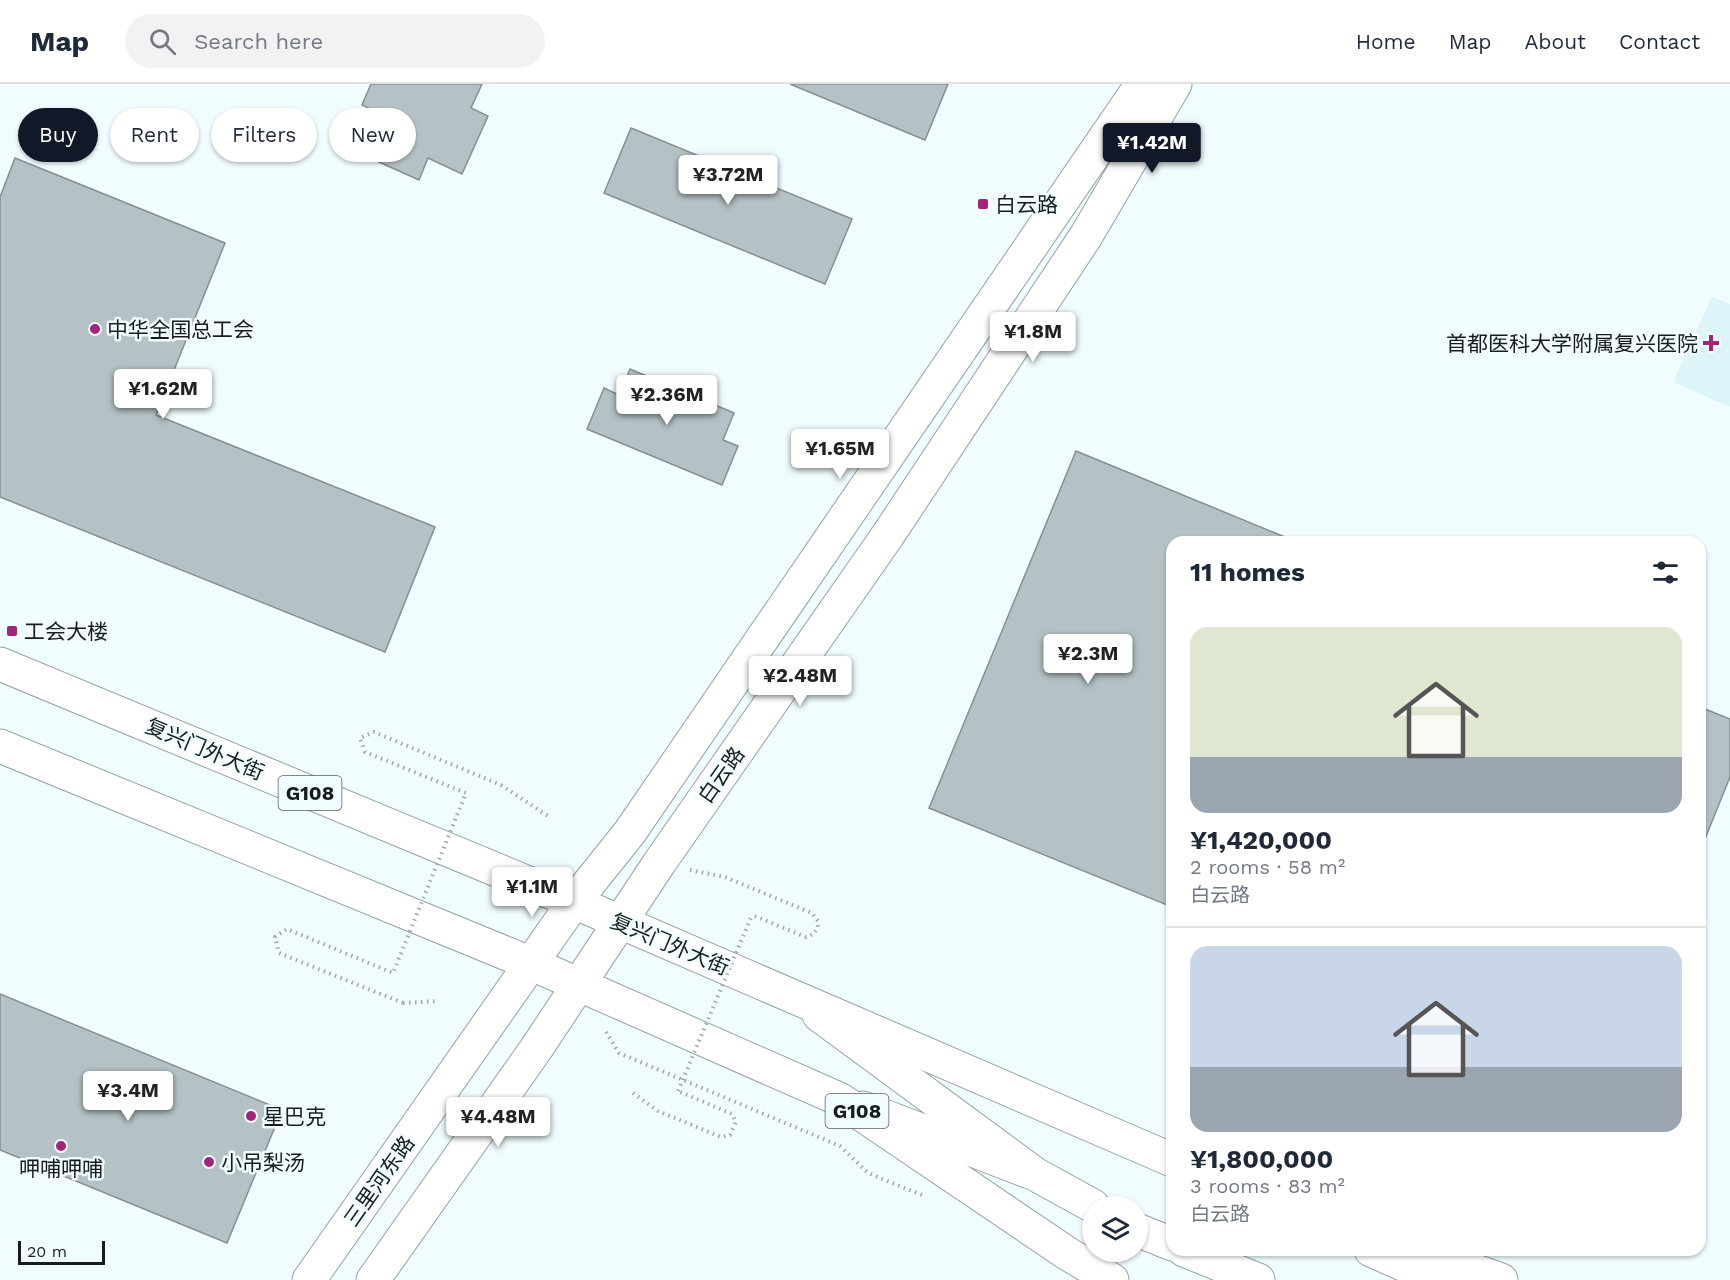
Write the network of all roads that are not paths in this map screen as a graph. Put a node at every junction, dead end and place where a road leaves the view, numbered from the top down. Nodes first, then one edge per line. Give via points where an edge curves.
1 (1142, 84) edge
2 (1175, 84) edge
3 (0, 664) edge
4 (0, 746) edge
5 (574, 902) junction
6 (619, 923) junction
7 (532, 964) junction
8 (578, 985) junction
9 (801, 1001) junction
10 (839, 1099) junction
11 (1166, 1157) edge
12 (1035, 1174) junction
13 (1082, 1200) edge
14 (1148, 1234) edge
15 (1166, 1242) edge
16 (1199, 1256) edge
17 (1385, 1256) edge
18 (1434, 1256) edge
19 (309, 1280) edge
20 (373, 1280) edge
21 (1112, 1280) edge
22 (1257, 1280) edge
23 (1439, 1280) edge
24 (1501, 1280) edge

1 - 5 main road, 白云路 via 630,832
2 - 6 main road, 白云路 via 1086,236 895,526
3 - 5 main road, 复兴门外大街 / G108
4 - 7 main road, G108
5 - 6 main road, 复兴门外大街 / G108
5 - 7 main road, 白云路
6 - 8 main road, 白云路
6 - 9 main road, 复兴门外大街 / G108
7 - 8 main road, G108
7 - 19 main road, 三里河东路
8 - 10 main road, G108
8 - 20 main road
9 - 11 main road, 复兴门外大街 / G108
9 - 12 main road
10 - 12 main road
10 - 21 main road, G108
12 - 13 main road
14 - 15 main road
16 - 22 main road
17 - 23 main road
18 - 24 main road

